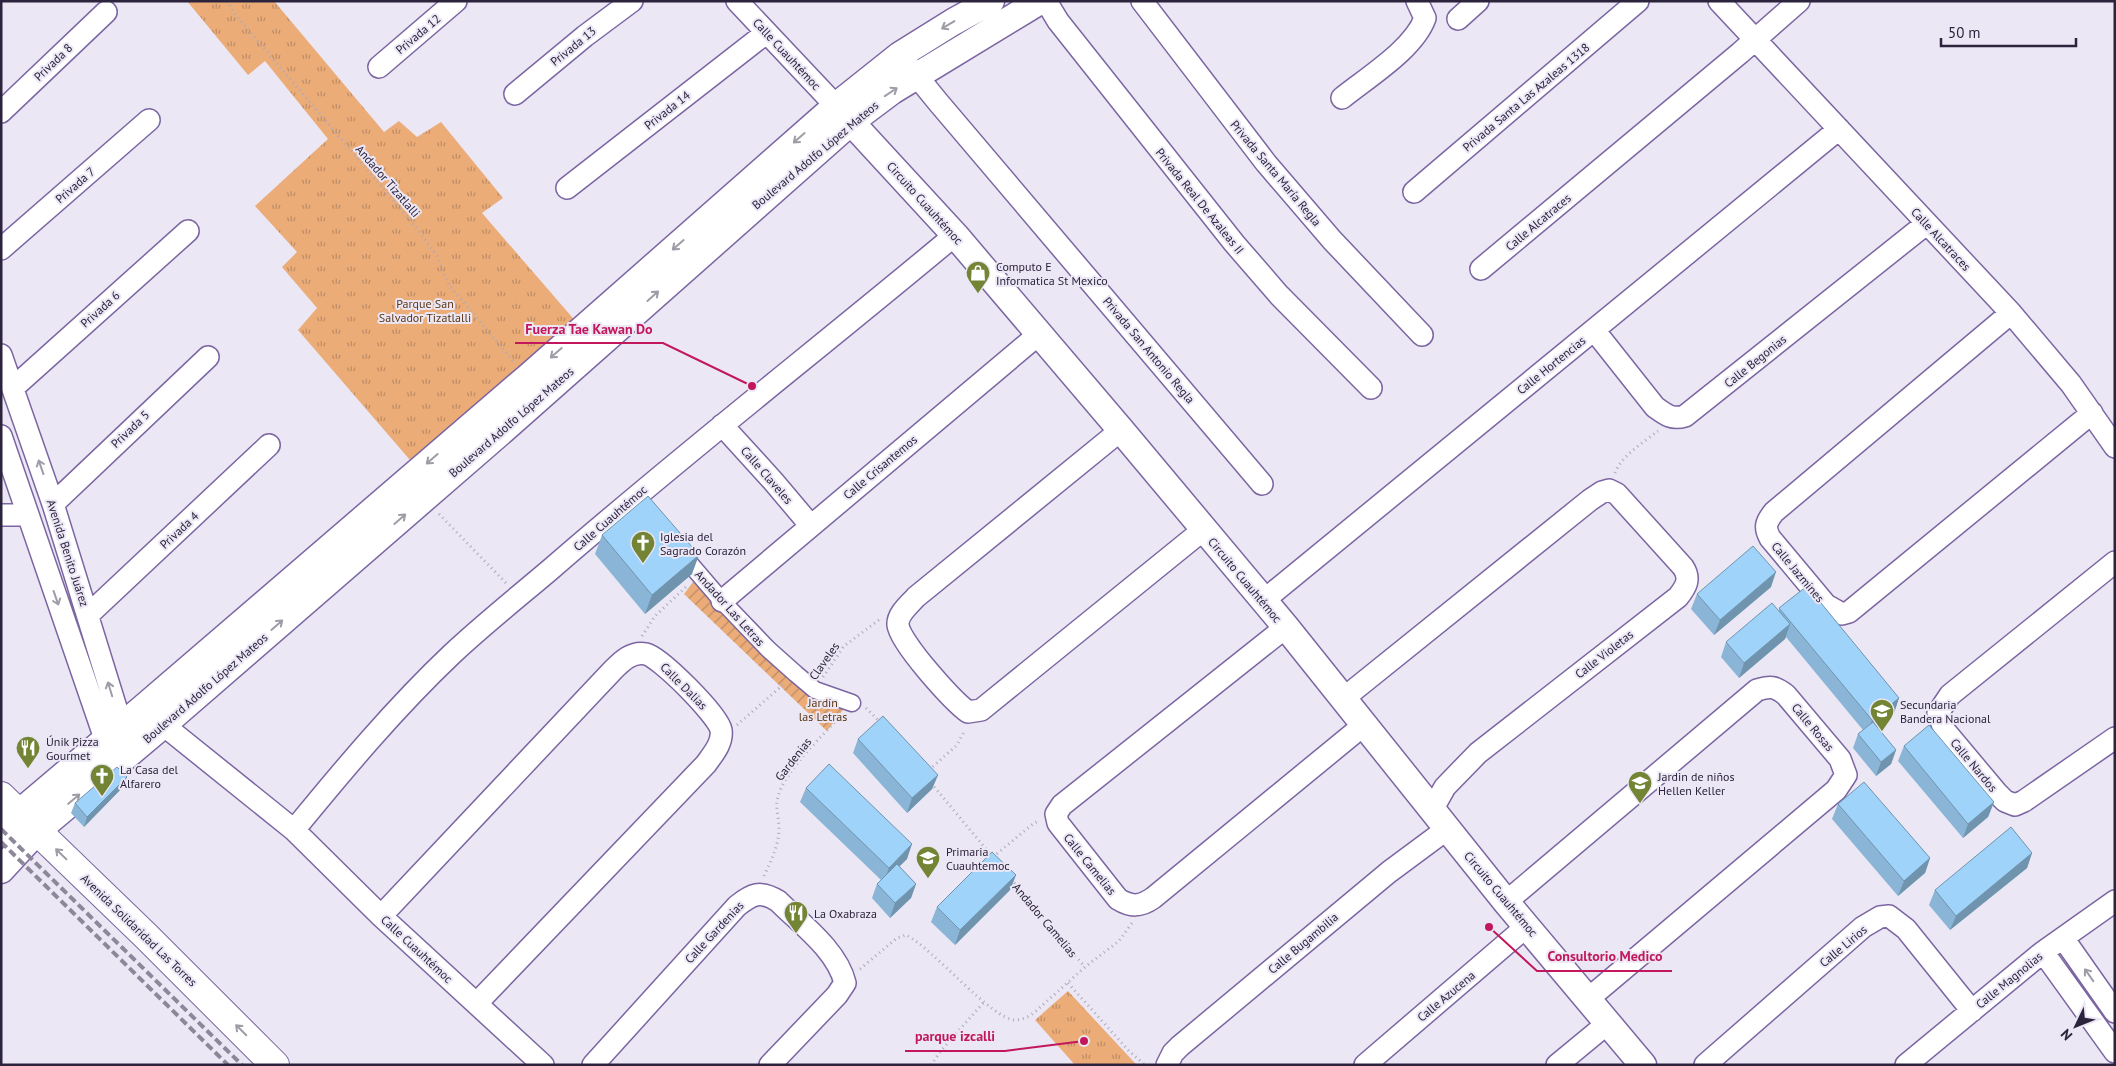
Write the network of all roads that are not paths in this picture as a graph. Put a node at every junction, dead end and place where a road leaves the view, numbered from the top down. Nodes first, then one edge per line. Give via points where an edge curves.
1 (456, 1) edge
2 (632, 1) edge
3 (737, 1) edge
4 (991, 1) edge
5 (1040, 1) edge
6 (1046, 1) edge
7 (1142, 1) edge
8 (1478, 1) edge
9 (1638, 1) edge
10 (1719, 1) edge
11 (1799, 1) edge
12 (1421, 10) edge
13 (106, 12) dead end
14 (1458, 19) dead end
15 (766, 33) junction
16 (1755, 40) junction
17 (900, 55) junction
18 (379, 67) dead end
19 (917, 76) junction
20 (515, 94) dead end
21 (1342, 98) dead end
22 (1, 112) edge
23 (844, 114) junction
24 (149, 120) dead end
25 (1839, 128) junction
26 (567, 188) dead end
27 (1414, 192) dead end
28 (1926, 224) junction
29 (188, 231) dead end
30 (955, 235) junction
31 (1, 249) edge
32 (1482, 269) dead end
33 (2011, 313) junction
34 (1594, 330) junction
35 (1039, 334) junction
36 (1422, 336) dead end
37 (1, 355) edge
38 (208, 357) dead end
39 (13, 388) junction
40 (1371, 388) dead end
41 (2092, 413) junction
42 (495, 420) junction
43 (722, 425) junction
44 (1121, 430) junction
45 (1, 436) edge
46 (269, 445) dead end
47 (2115, 447) edge
48 (1262, 484) dead end
49 (1, 504) edge
50 (53, 504) junction
51 (25, 507) junction
52 (1, 515) edge
53 (811, 526) junction
54 (1203, 530) junction
55 (669, 539) edge
56 (2115, 562) edge
57 (72, 563) junction
58 (46, 567) junction
59 (722, 601) junction
60 (1262, 601) junction
61 (88, 614) junction
62 (1286, 628) junction
63 (1344, 698) junction
64 (852, 703) road end
65 (153, 717) junction
66 (1364, 724) junction
67 (113, 734) junction
68 (2115, 738) edge
69 (123, 759) junction
70 (19, 813) edge
71 (1440, 820) junction
72 (294, 830) junction
73 (1, 833) edge
74 (1, 870) edge
75 (2115, 901) edge
76 (1506, 902) junction
77 (381, 916) junction
78 (1527, 926) junction
79 (2063, 938) junction
80 (2043, 952) junction
81 (1588, 999) junction
82 (477, 1004) junction
83 (1972, 1011) junction
84 (2115, 1012) edge
85 (1608, 1023) junction
86 (2115, 1053) edge
87 (275, 1065) edge
88 (543, 1065) edge
89 (593, 1065) edge
90 (770, 1065) edge
91 (1167, 1065) edge
92 (1365, 1065) edge
93 (1557, 1065) edge
94 (1643, 1065) edge
95 (1705, 1065) edge
96 (1906, 1065) edge
97 (2102, 1065) edge

1 - 18 street, Privada 12
2 - 20 street, Privada 13
3 - 15 street, Calle Cuauhtémoc
4 -> 17 street, Boulevard Adolfo López Mateos
5 - 19 street, Boulevard Adolfo López Mateos
6 - 40 street, Privada Real De Azaleas II via 1064,29 1234,243 1279,295
7 - 36 street, Privada Santa María Regla via 1266,164
8 - 14 street
9 - 27 street, Privada Santa Las Azaleas 1318
10 - 16 street, Calle Alcatraces
11 - 16 street
12 - 21 street via 1422,26 1409,42
13 - 22 street, Privada 8
15 - 23 street, Calle Cuauhtémoc
15 - 26 street, Privada 14
16 - 25 street, Calle Alcatraces
16 - 32 street, Calle Alcatraces
17 - 19 street, Privada San Antonio Regla
17 - 23 street, Boulevard Adolfo López Mateos
23 -> 19 street, Boulevard Adolfo López Mateos
19 - 48 street, Privada San Antonio Regla
23 - 30 street, Circuito Cuauhtémoc
42 -> 23 street, Boulevard Adolfo López Mateos
23 -> 42 street, Boulevard Adolfo López Mateos via 528,377
24 - 31 street, Privada 7
25 - 28 street, Calle Alcatraces
25 - 34 street, Calle Hortencias
28 - 33 street, Calle Alcatraces
28 - 34 street, Calle Begonias via 1685,416 1675,419 1655,407
29 - 39 street, Privada 6
30 - 35 street, Circuito Cuauhtémoc
30 - 43 street, Calle Cuauhtémoc
33 - 41 street, Calle Alcatraces
33 - 41 street, Calle Jazmines via 1774,512 1765,525 1770,538 1826,605 1842,614 1849,612
34 - 60 street, Calle Hortencias
35 - 44 street, Circuito Cuauhtémoc
35 - 53 street, Calle Crisantemos
37 - 39 street, Avenida Benito Juárez
38 - 50 street, Privada 5
50 -> 39 street, Avenida Benito Juárez
41 - 47 street, Calle Alcatraces
42 -> 65 street, Boulevard Adolfo López Mateos
65 -> 42 street, Boulevard Adolfo López Mateos via 424,498
43 - 53 street, Calle Claveles
43 - 72 street, Calle Cuauhtémoc via 639,504 519,596 453,653 341,772
44 - 54 street, Circuito Cuauhtémoc
44 - 54 street via 916,596 900,616 898,625 904,640 951,698 968,712 990,704
45 - 51 street, Avenida Benito Juárez
46 - 61 street, Privada 4
49 - 51 street
50 - 57 street, Avenida Benito Juárez
51 - 52 street
51 - 58 street, Avenida Benito Juárez
53 - 59 street, Calle Crisantemos
54 - 60 street, Circuito Cuauhtémoc
55 - 59 street, Andador Las Letras
56 - 68 street, Calle Nardos via 1950,695 1938,713 1945,731 1997,793 2014,805
57 - 58 street
57 - 61 street, Avenida Benito Juárez
58 -> 67 street, Avenida Benito Juárez
59 - 64 street, Andador Las Letras via 768,649 815,690
60 - 62 street, Circuito Cuauhtémoc
67 -> 61 street, Avenida Benito Juárez
62 - 63 street, Circuito Cuauhtémoc
62 - 66 street, Calle Camelias via 1068,799 1056,814 1064,831 1118,899 1127,905 1144,905
63 - 66 street, Circuito Cuauhtémoc
63 - 71 street, Calle Violetas via 1602,492 1609,490 1617,494 1683,567 1688,583 1678,597 1478,753 1445,787
65 - 67 street, Boulevard Adolfo López Mateos
65 - 69 street, Boulevard Adolfo López Mateos
65 - 72 street, Calle Cuauhtémoc
66 - 71 street, Circuito Cuauhtémoc
67 - 69 street, Avenida Benito Juárez
67 - 70 street, Boulevard Adolfo López Mateos
70 -> 69 street, Boulevard Adolfo López Mateos
70 - 73 street, Boulevard Adolfo López Mateos
70 - 74 street, Boulevard Adolfo López Mateos
87 -> 70 main road, Avenida Solidaridad Las Torres
71 - 76 street, Circuito Cuauhtémoc
71 - 91 street, Calle Bugambilia via 1389,872 1180,1046
72 - 77 street, Calle Cuauhtémoc
75 - 79 street, Calle Magnolias
76 - 78 street, Circuito Cuauhtémoc
76 - 81 street, Calle Rosas via 1757,690 1770,686 1786,694 1840,759 1846,774 1836,790
77 - 82 street, Calle Cuauhtémoc
77 - 82 street, Calle Dalias via 612,670 636,653 658,660 713,715 721,728 721,739 706,764
78 - 81 street, Circuito Cuauhtémoc
78 - 92 street, Calle Azucena
79 - 80 street, Calle Magnolias
84 -> 79 street
80 - 83 street, Calle Magnolias
80 - 86 street
81 - 85 street, Circuito Cuauhtémoc
82 - 88 street, Calle Cuauhtémoc
83 - 95 street, Calle Lirios via 1906,929 1889,916 1880,917 1863,927
83 - 96 street, Calle Magnolias
85 - 93 street
85 - 94 street, Circuito Cuauhtémoc
86 - 97 street
89 - 90 street, Calle Gardenias via 737,906 756,894 768,895 778,901 835,958 845,983

